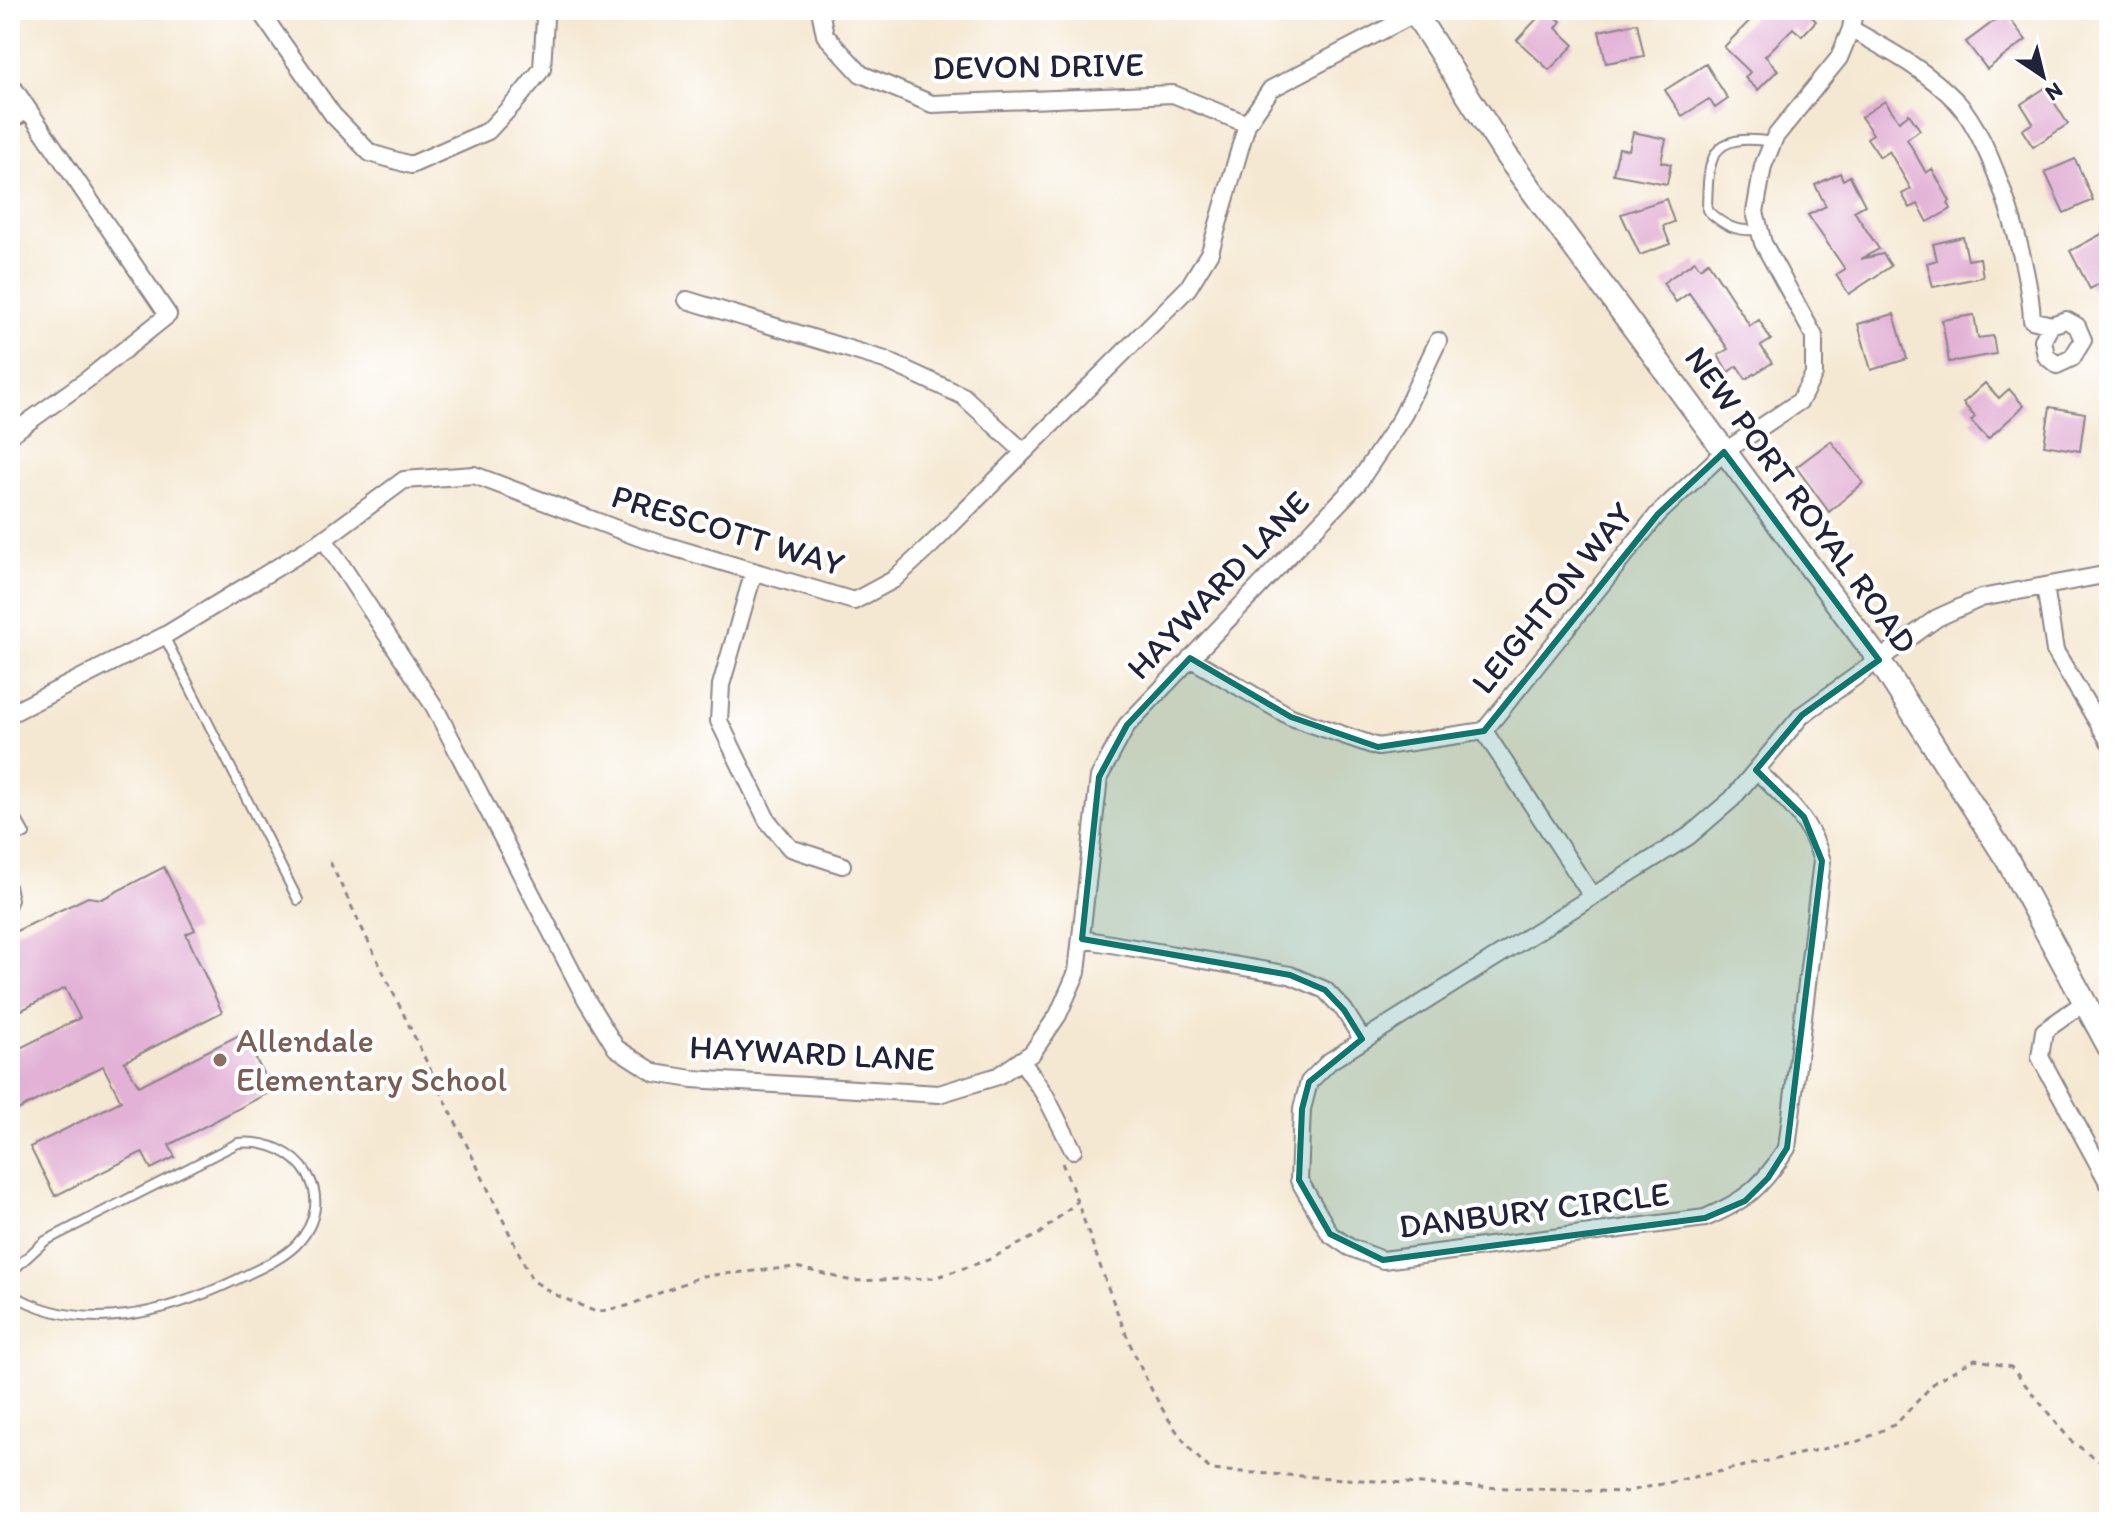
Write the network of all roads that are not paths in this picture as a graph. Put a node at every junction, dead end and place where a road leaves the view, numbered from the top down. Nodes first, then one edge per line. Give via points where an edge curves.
1 (259, 10) edge
2 (541, 10) edge
3 (820, 10) edge
4 (1854, 10) edge
5 (1413, 12) edge
6 (1851, 29) junction
7 (10, 83) edge
8 (27, 109) junction
9 (10, 122) edge
10 (1247, 124) junction
11 (1773, 142) junction
12 (1760, 230) junction
13 (687, 300) dead end
14 (2051, 325) dead end
15 (1438, 341) dead end
16 (10, 435) edge
17 (1024, 452) junction
18 (1724, 452) junction
19 (324, 539) junction
20 (754, 571) junction
21 (2109, 574) edge
22 (2045, 586) junction
23 (164, 636) junction
24 (1190, 658) junction
25 (1879, 660) junction
26 (10, 714) edge
27 (1484, 731) junction
28 (2109, 741) edge
29 (1756, 770) junction
30 (10, 807) edge
31 (25, 834) dead end
32 (842, 865) dead end
33 (10, 886) edge
34 (1592, 896) junction
35 (298, 900) dead end
36 (10, 907) edge
37 (1082, 939) junction
38 (2085, 1002) junction
39 (1362, 1039) junction
40 (2109, 1047) edge
41 (1021, 1060) junction
42 (1067, 1154) road end
43 (2109, 1184) edge
44 (10, 1273) edge
45 (10, 1293) edge

1 - 2 street via 333,115 370,153 411,165 488,131 517,100 542,69
3 - 10 street, DEVON DRIVE via 825,35 861,74 932,104 1173,94
4 - 6 street
5 - 10 street, PRESCOTT WAY via 1271,89
5 - 18 street, NEW PORT ROYAL ROAD via 1506,155
6 - 11 street via 1839,58
6 - 14 street via 1916,66 1959,104 1985,149 2015,228 2032,320
7 - 8 street
8 - 9 street
8 - 16 street via 168,315
10 - 17 street, PRESCOTT WAY via 1210,252 1188,288
11 - 12 street via 1755,212
11 - 12 lane via 1743,138 1721,147 1708,163 1707,210 1742,232
12 - 18 street, LEIGHTON WAY via 1814,336 1814,374 1800,401
13 - 17 street via 885,360 963,396
15 - 24 street, HAYWARD LANE via 1402,417 1358,483
17 - 20 street, PRESCOTT WAY via 893,580 854,601
18 - 25 street, NEW PORT ROYAL ROAD
18 - 27 street, LEIGHTON WAY via 1658,514
19 - 20 street, PRESCOTT WAY via 404,480 474,475 638,537
19 - 23 street, PRESCOTT WAY
19 - 41 street, HAYWARD LANE via 434,706 616,1048 655,1073 692,1079 939,1094 998,1076
20 - 32 street via 721,685 719,721 767,820 790,848
21 - 22 street, DANBURY CIRCLE
22 - 25 street, DANBURY CIRCLE via 1981,598 1937,618
22 - 28 street via 2055,651
23 - 26 street, PRESCOTT WAY
23 - 35 lane
24 - 27 street, LEIGHTON WAY via 1291,717 1378,747
24 - 37 street, HAYWARD LANE via 1127,725 1099,777
25 - 29 street, DANBURY CIRCLE via 1802,715
25 - 38 street, NEW PORT ROYAL ROAD via 2008,861
27 - 34 street
29 - 34 street, DANBURY CIRCLE via 1689,836
29 - 39 street, DANBURY CIRCLE via 1804,817 1822,861 1787,1148 1745,1201 1705,1218 1383,1260 1349,1247 1330,1234 1299,1180 1302,1109 1309,1082
30 - 31 lane
33 - 36 lane
34 - 39 street, DANBURY CIRCLE
37 - 39 street via 1290,975 1325,990
37 - 41 street, HAYWARD LANE via 1077,972 1058,1015 1032,1053
38 - 40 street, NEW PORT ROYAL ROAD
38 - 43 street via 2044,1031 2040,1057
41 - 42 street via 1045,1095
44 - 45 lane via 45,1241 238,1143 282,1147 309,1179 314,1212 294,1247 167,1309 137,1316 59,1313

